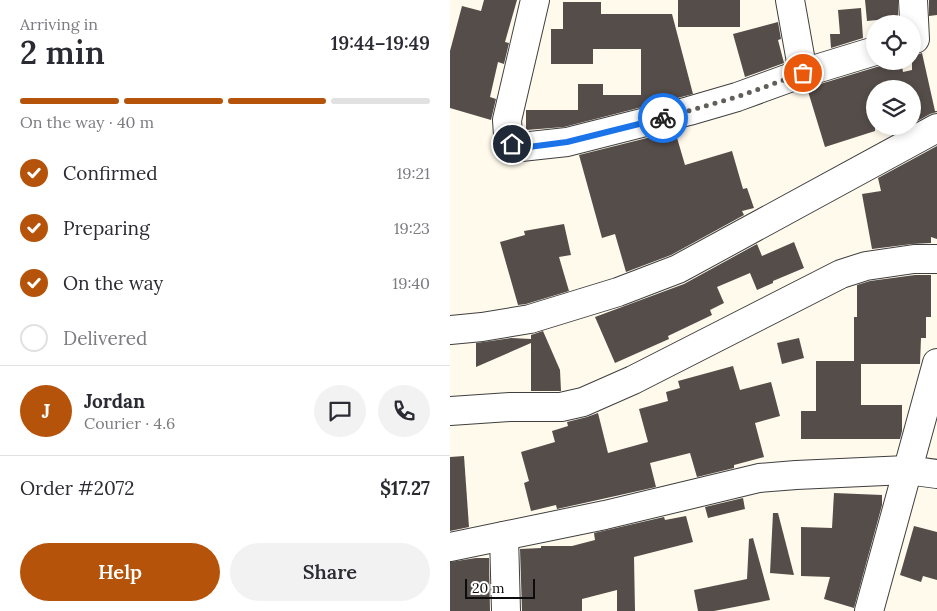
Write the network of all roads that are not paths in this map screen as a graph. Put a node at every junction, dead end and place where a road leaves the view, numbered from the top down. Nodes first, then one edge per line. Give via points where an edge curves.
1 (535, 0) edge
2 (790, 0) edge
3 (913, 0) edge
4 (916, 15) edge
5 (866, 54) edge
6 (803, 73) junction
7 (937, 128) edge
8 (937, 259) edge
9 (450, 330) edge
10 (937, 363) edge
11 (450, 411) edge
12 (907, 470) junction
13 (937, 474) edge
14 (504, 536) junction
15 (450, 547) edge
16 (506, 611) edge
17 (869, 611) edge

1 - 6 street via 508,120 512,144 521,148 567,142 689,111
2 - 6 street
3 - 4 street
5 - 6 street
7 - 9 street via 678,269 618,292 530,319
8 - 11 street via 866,266 841,274 633,380 583,402 561,407
10 - 12 street
12 - 13 street
12 - 14 street via 759,478
12 - 17 street
14 - 15 street
14 - 16 street

